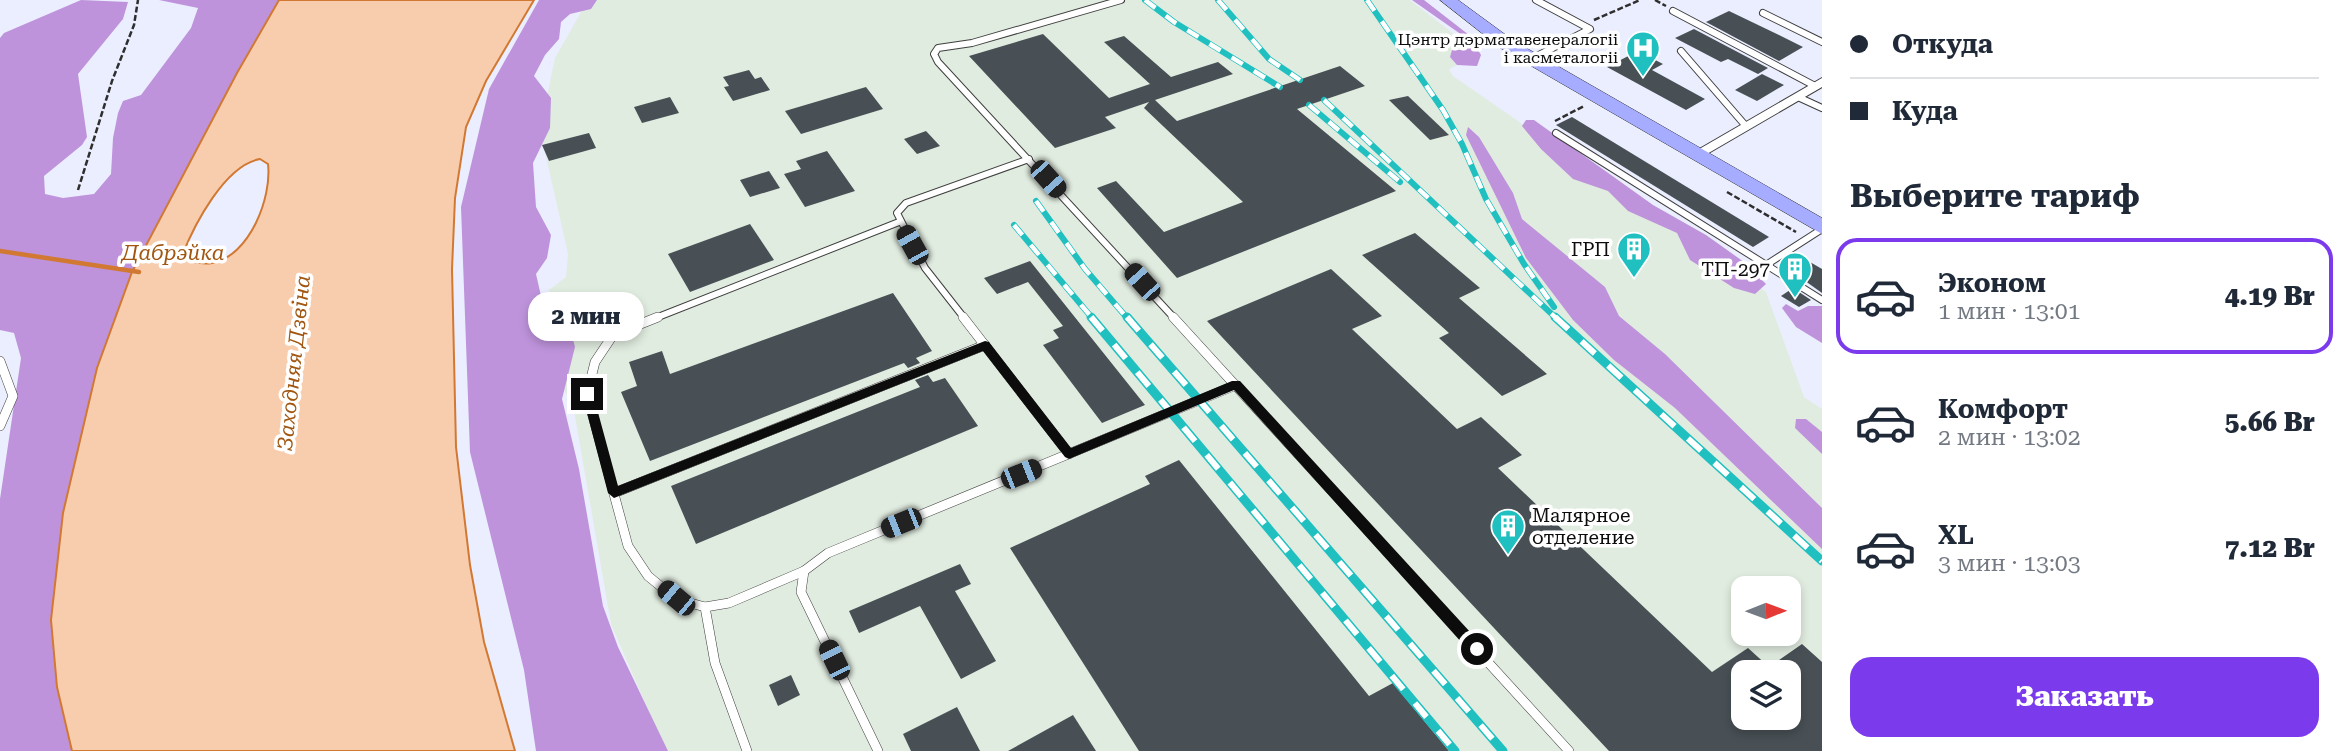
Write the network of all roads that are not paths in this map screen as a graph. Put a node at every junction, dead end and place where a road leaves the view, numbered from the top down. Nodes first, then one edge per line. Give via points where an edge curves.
1 (1121, 0) edge
2 (1448, 0) edge
3 (1536, 0) edge
4 (1673, 11) dead end
5 (1763, 13) dead end
6 (1822, 43) edge
7 (1681, 51) dead end
8 (1531, 59) junction
9 (1819, 84) edge
10 (1798, 97) junction
11 (1822, 108) edge
12 (1745, 125) junction
13 (1556, 133) road end
14 (1695, 155) junction
15 (1029, 159) junction
16 (899, 222) junction
17 (1821, 230) edge
18 (1766, 265) junction
19 (1822, 300) edge
20 (985, 345) junction
21 (0, 361) edge
22 (1236, 385) junction
23 (0, 426) edge
24 (1069, 454) junction
25 (614, 493) junction
26 (804, 571) junction
27 (705, 607) junction
28 (747, 751) edge
29 (878, 751) edge
30 (1569, 751) edge

1 - 15 lane via 972,43 938,48 934,54
2 - 8 main road
3 - 8 lane via 1590,29
4 - 9 lane
5 - 6 lane
7 - 12 lane
8 - 14 main road
9 - 10 street
10 - 11 lane
10 - 12 street
12 - 14 street
13 - 18 lane
14 - 17 main road
15 - 16 lane via 906,203 897,214
15 - 22 lane
16 - 20 lane via 925,268
16 - 25 lane via 613,335 598,352 587,394
17 - 18 lane
18 - 19 lane
20 - 24 lane
20 - 25 lane
21 - 23 lane via 13,396
22 - 24 lane
22 - 30 lane
24 - 26 lane via 828,553
25 - 27 lane via 628,546 648,576 676,598
26 - 27 lane via 729,603
26 - 29 lane via 801,592
27 - 28 lane via 714,666

